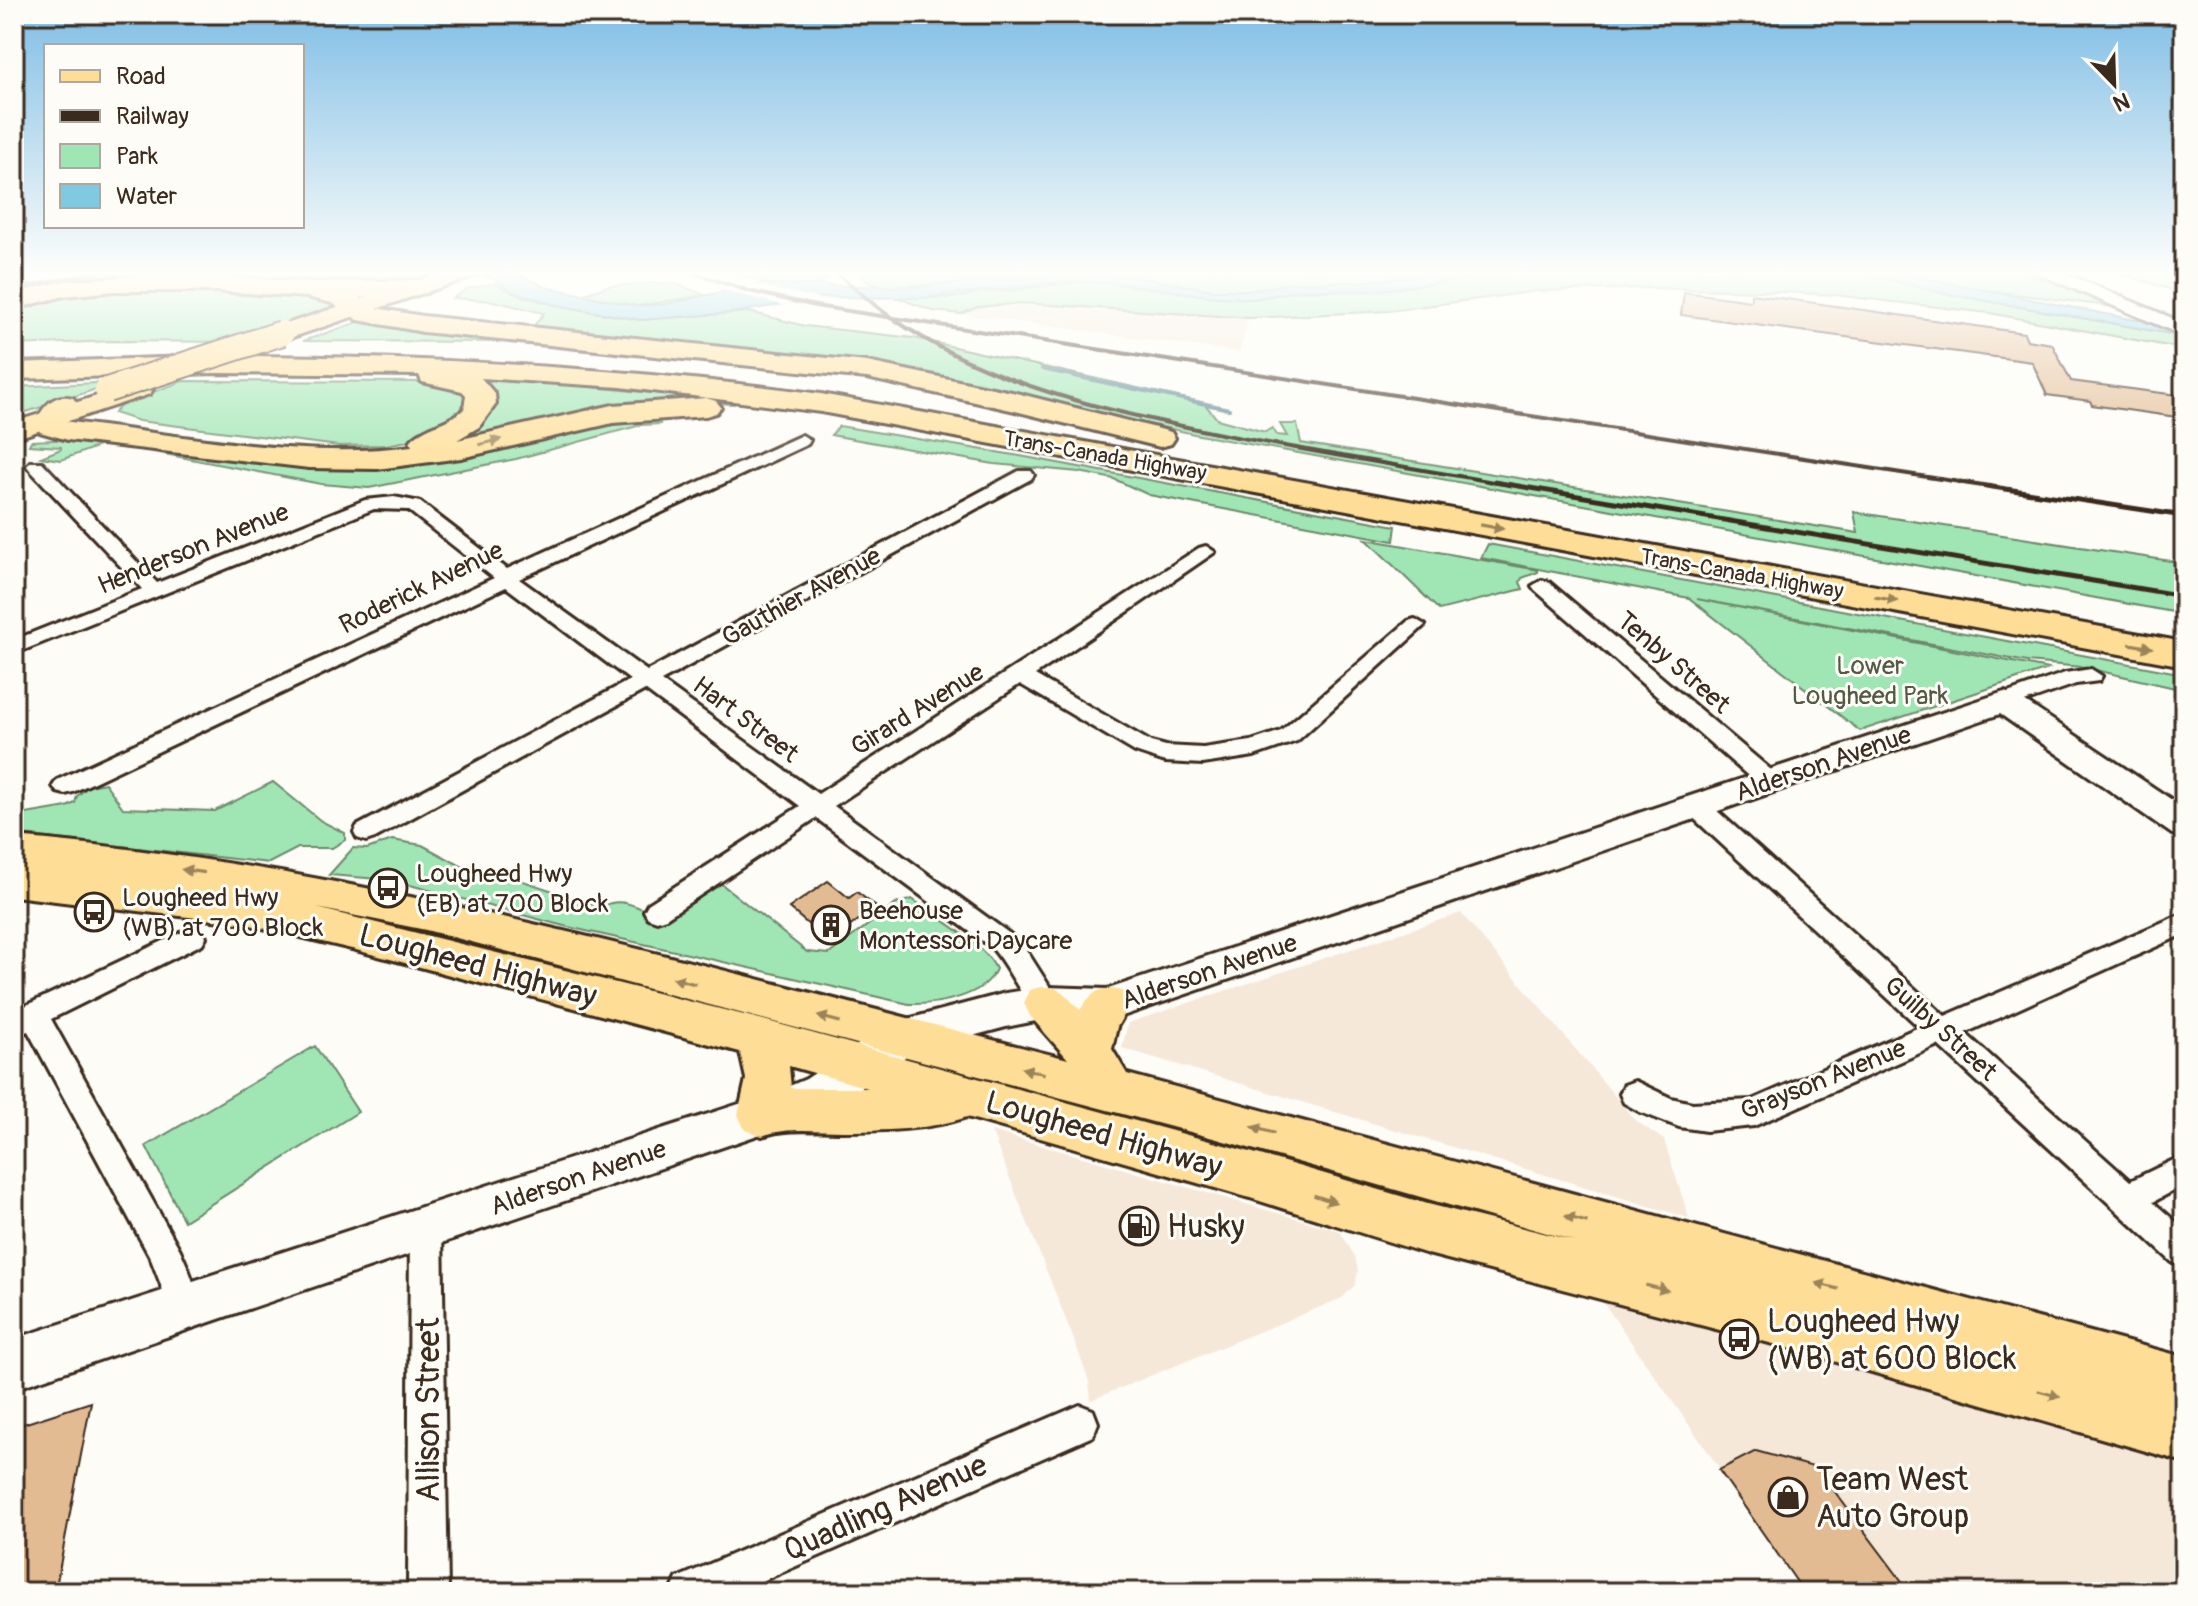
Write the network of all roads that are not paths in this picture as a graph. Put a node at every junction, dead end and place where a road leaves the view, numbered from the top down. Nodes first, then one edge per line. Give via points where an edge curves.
1 (245, 346) edge
2 (272, 346) edge
3 (649, 346) edge
4 (14, 356) edge
5 (14, 371) edge
6 (14, 382) edge
7 (110, 394) junction
8 (58, 411) junction
9 (14, 420) edge
10 (14, 434) edge
11 (79, 434) junction
12 (802, 440) dead end
13 (1113, 457) junction
14 (1236, 457) junction
15 (36, 466) dead end
16 (1009, 477) dead end
17 (394, 502) joint
18 (1206, 552) dead end
19 (506, 578) junction
20 (1542, 586) dead end
21 (155, 592) junction
22 (1415, 625) dead end
23 (2184, 627) edge
24 (14, 648) edge
25 (2184, 654) edge
26 (1022, 676) junction
27 (2091, 676) dead end
28 (647, 680) junction
29 (2004, 702) junction
30 (1769, 781) junction
31 (65, 786) dead end
32 (815, 806) junction
33 (1696, 806) junction
34 (2184, 825) edge
35 (366, 832) dead end
36 (14, 852) edge
37 (14, 881) edge
38 (657, 911) dead end
39 (2184, 923) edge
40 (193, 937) dead end
41 (1046, 1003) junction
42 (1108, 1005) junction
43 (24, 1019) edge
44 (1943, 1029) junction
45 (760, 1038) junction
46 (900, 1038) junction
47 (1089, 1051) junction
48 (858, 1067) junction
49 (1111, 1090) junction
50 (1635, 1094) dead end
51 (979, 1099) junction
52 (772, 1112) junction
53 (2184, 1169) edge
54 (2127, 1199) junction
55 (426, 1228) junction
56 (2184, 1251) edge
57 (180, 1308) junction
58 (14, 1364) edge
59 (2184, 1385) edge
60 (1080, 1423) dead end
61 (2184, 1433) edge
62 (428, 1592) edge
63 (691, 1592) edge

1 - 7 main road, bridge
2 - 7 main road via 141,389
3 - 14 highway via 867,370
4 - 14 highway, Trans-Canada Highway via 376,348 601,357 824,383
5 - 13 highway, Trans-Canada Highway via 298,363 576,373 758,393
6 - 7 highway via 420,375 472,384 482,401 468,422 441,436 402,448 351,453 103,424 91,417
7 - 8 main road
8 - 9 main road
8 - 10 main road
8 - 11 highway via 51,426
10 - 11 highway
11 -> 13 highway via 309,459 377,460 461,449 613,414 713,407
12 - 19 street, Roderick Avenue
13 -> 25 highway, Trans-Canada Highway
14 - 23 highway, Trans-Canada Highway
15 - 21 street
16 - 28 street, Gauthier Avenue
17 - 19 street, Hart Street via 414,506
17 - 21 street, Henderson Avenue via 371,504
18 - 26 street, Girard Avenue
19 - 28 street, Hart Street
19 - 31 street, Roderick Avenue
20 - 30 street, Tenby Street
21 - 24 street, Henderson Avenue
22 - 26 street via 1289,736 1203,756 1143,747
26 - 32 street, Girard Avenue
27 - 29 street, Alderson Avenue
28 - 32 street, Hart Street
28 - 35 street, Gauthier Avenue
29 - 30 street, Alderson Avenue
29 - 34 street
30 - 33 street, Alderson Avenue
32 - 38 street, Girard Avenue
32 - 41 street, Hart Street via 1001,941
33 - 42 street, Alderson Avenue
33 - 44 street, Guilby Street
46 -> 36 main road, Lougheed Highway via 426,914 194,871
37 - 45 main road, Lougheed Highway via 246,908
39 - 44 street, Grayson Avenue
40 - 43 street
41 - 42 street, Alderson Avenue
41 - 46 street, Alderson Avenue
41 - 47 main road
42 - 47 main road via 1096,1022
43 - 57 street via 164,1250 178,1285
44 - 50 street, Grayson Avenue via 1754,1113 1689,1118
44 - 54 street, Guilby Street
45 - 48 main road, Lougheed Highway
45 - 52 main road
46 - 48 street, Alderson Avenue
49 -> 46 main road, Lougheed Highway
47 - 49 main road
48 - 51 main road, Lougheed Highway
48 - 52 street, Alderson Avenue via 821,1092
59 -> 49 main road, Lougheed Highway
51 - 52 main road
51 -> 61 main road, Lougheed Highway via 1428,1229 1785,1320
52 - 55 street, Alderson Avenue
53 - 54 street
54 - 56 street, Guilby Street
55 - 57 street, Alderson Avenue
55 - 62 street, Allison Street
57 - 58 street, Alderson Avenue
60 - 63 street, Quadling Avenue

